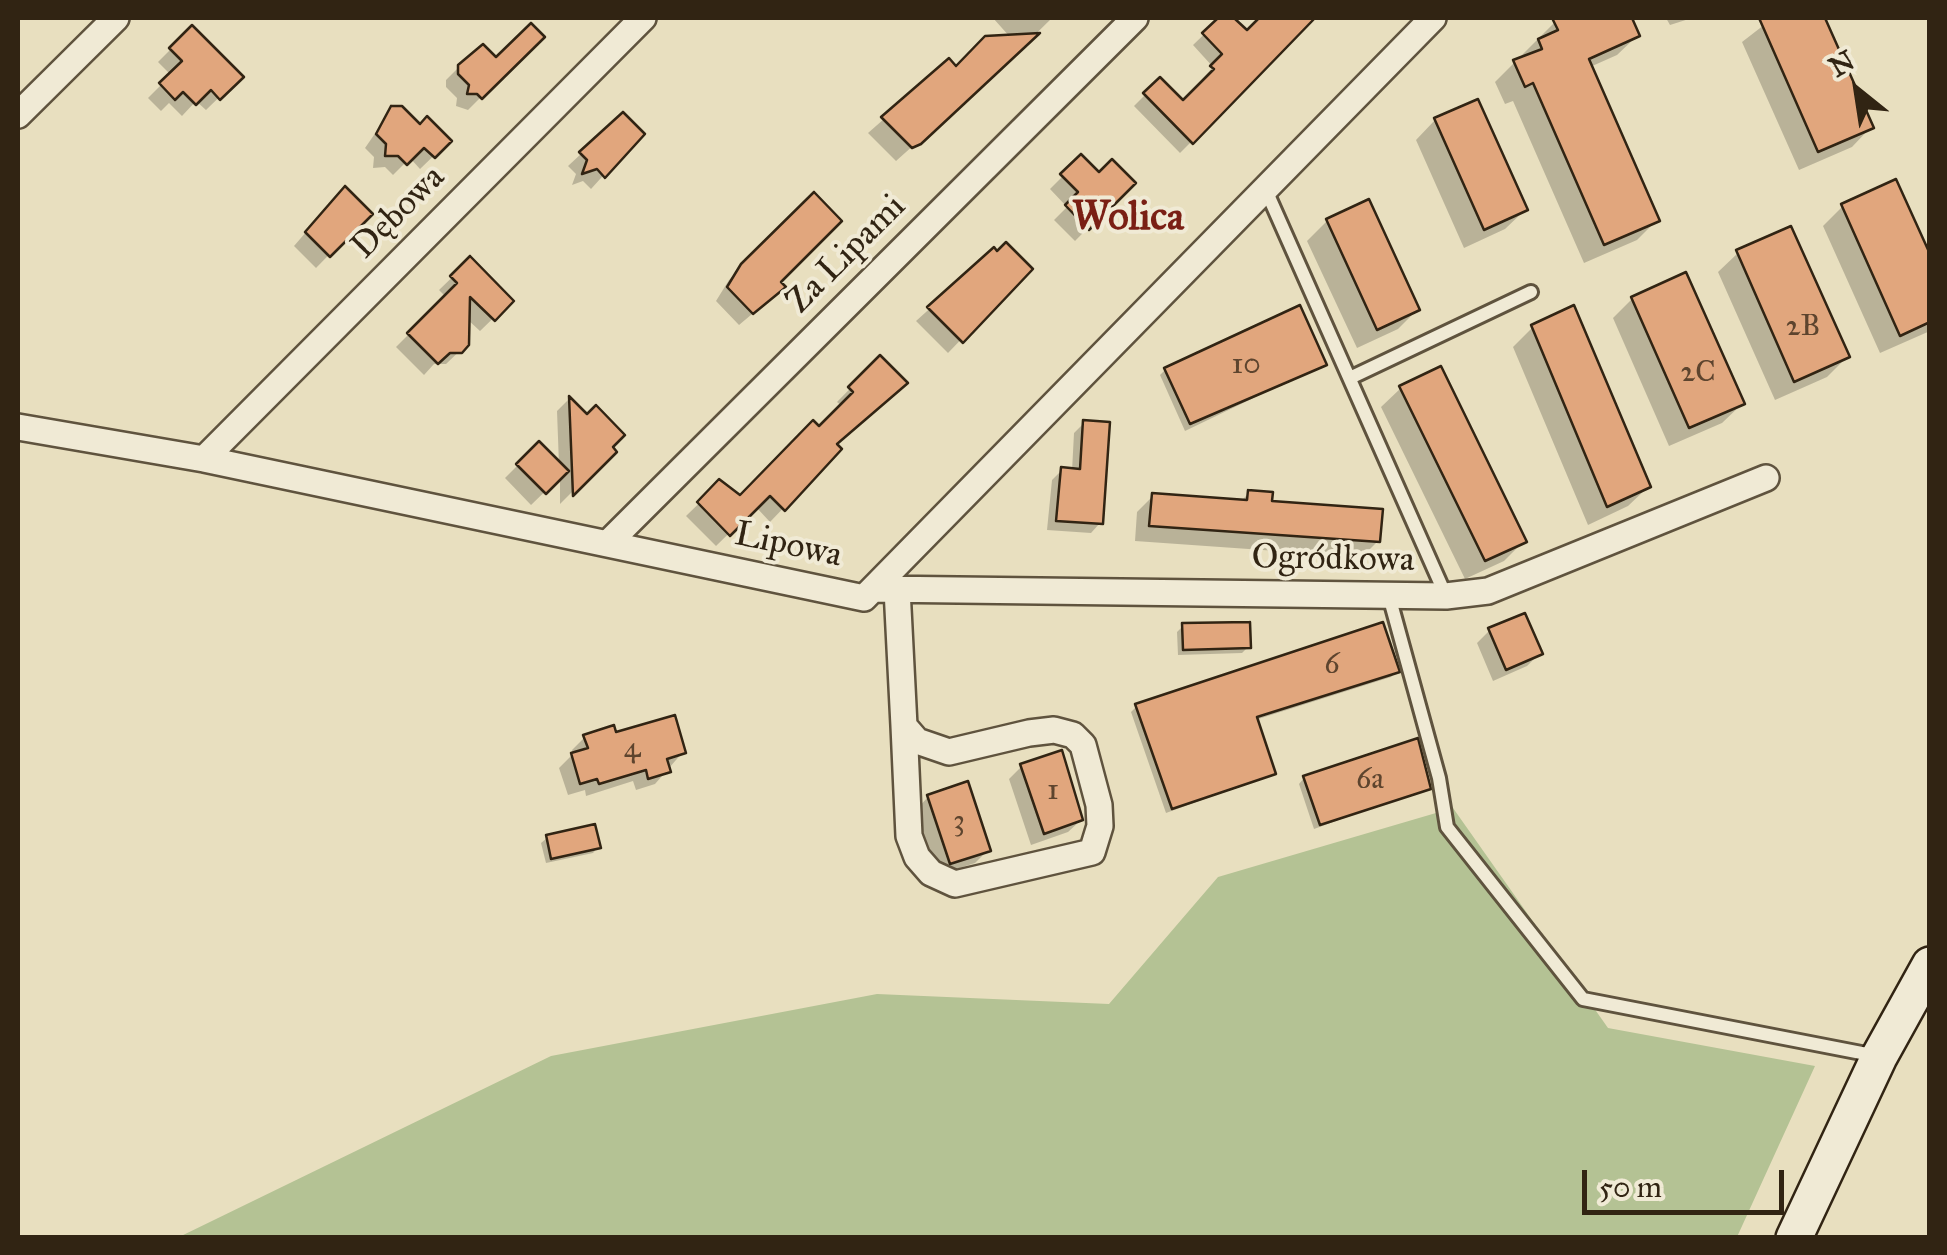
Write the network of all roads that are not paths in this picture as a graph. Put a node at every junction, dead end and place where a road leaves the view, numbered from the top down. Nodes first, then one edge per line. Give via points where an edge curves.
1 (116, 18) edge
2 (643, 18) edge
3 (1135, 18) edge
4 (1433, 18) edge
5 (18, 115) edge
6 (1264, 186) junction
7 (1531, 292) dead end
8 (1352, 377) junction
9 (18, 427) edge
10 (204, 458) junction
11 (1766, 478) dead end
12 (608, 543) junction
13 (887, 589) junction
14 (1389, 596) junction
15 (1446, 596) junction
16 (904, 726) junction
17 (1930, 965) edge
18 (1879, 1057) junction
19 (1794, 1238) edge

1 - 5 street
2 - 10 street, Dębowa
3 - 12 street, Za Lipami
4 - 6 street, Lipowa
6 - 8 lane
6 - 13 street, Lipowa
7 - 8 lane
8 - 15 lane
9 - 10 street, Lipowa
10 - 12 street, Lipowa
11 - 15 street, Ogródkowa via 1488,591
12 - 13 street, Lipowa via 864,598
13 - 14 street, Ogródkowa
13 - 16 street
14 - 15 street, Ogródkowa
14 - 18 lane via 1448,828 1583,999
16 - 16 street via 908,836 931,873 955,884 1092,852 1100,805 1084,746 1073,736 1029,733 949,752 917,741
17 - 18 main road
18 - 19 main road

